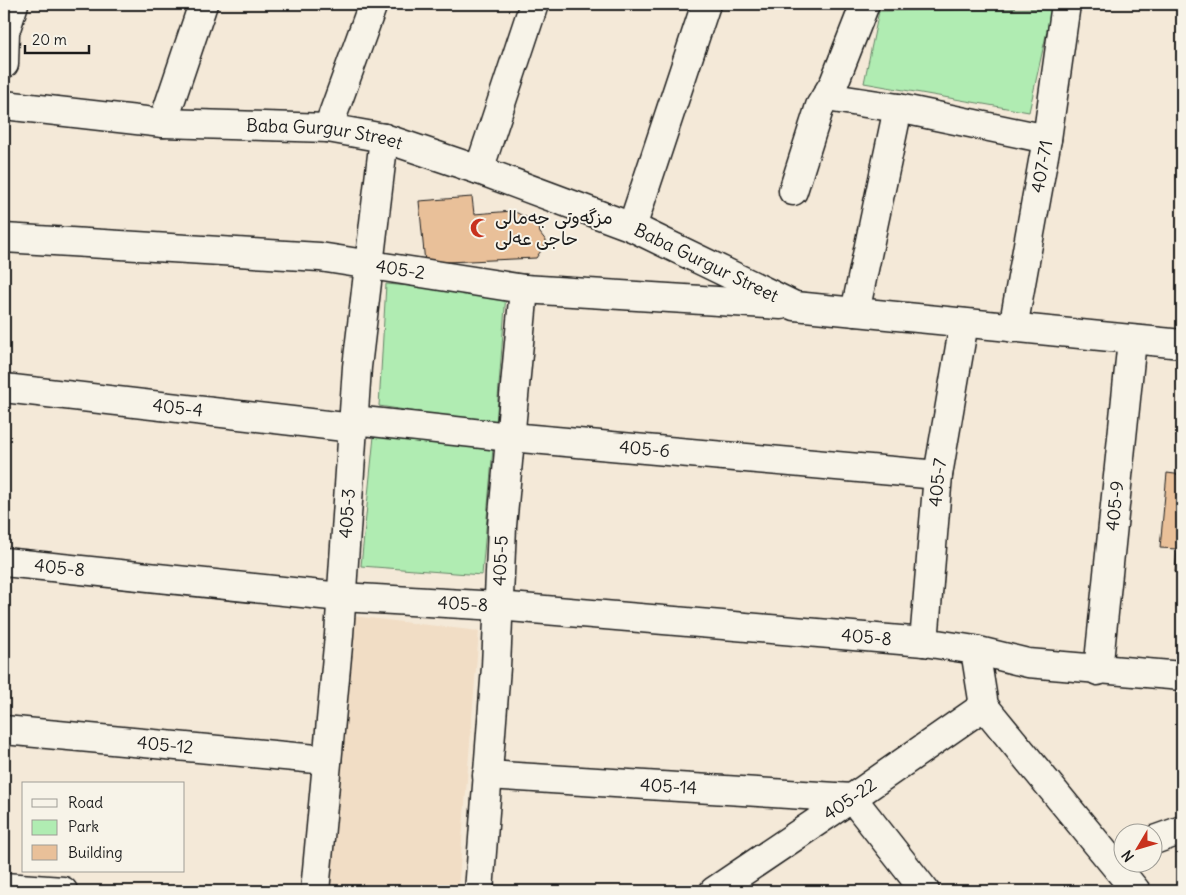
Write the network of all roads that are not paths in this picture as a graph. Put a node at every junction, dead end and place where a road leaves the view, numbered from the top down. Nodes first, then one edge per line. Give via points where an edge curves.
1 (14, 4) edge
2 (203, 4) edge
3 (373, 4) edge
4 (534, 4) edge
5 (706, 4) edge
6 (865, 4) edge
7 (1066, 4) edge
8 (4, 29) edge
9 (4, 64) edge
10 (826, 97) junction
11 (4, 105) edge
12 (898, 108) junction
13 (163, 123) junction
14 (328, 128) junction
15 (384, 138) junction
16 (1047, 139) junction
17 (479, 170) junction
18 (793, 191) dead end
19 (632, 227) junction
20 (4, 238) edge
21 (369, 266) junction
22 (524, 290) junction
23 (795, 306) junction
24 (855, 312) junction
25 (964, 323) junction
26 (1013, 328) junction
27 (1132, 340) junction
28 (1182, 344) edge
29 (4, 388) edge
30 (353, 424) junction
31 (510, 437) junction
32 (938, 475) junction
33 (4, 562) edge
34 (341, 596) junction
35 (498, 606) junction
36 (924, 642) junction
37 (976, 650) junction
38 (1098, 671) junction
39 (1182, 676) edge
40 (984, 706) junction
41 (4, 730) edge
42 (327, 760) junction
43 (487, 775) junction
44 (852, 798) junction
45 (1182, 830) edge
46 (1164, 836) edge
47 (1114, 851) edge
48 (1126, 872) edge
49 (4, 886) edge
50 (62, 891) edge
51 (315, 891) edge
52 (479, 891) edge
53 (714, 891) edge
54 (924, 891) edge
55 (1136, 891) edge

1 - 8 street
2 - 13 street
3 - 14 street
4 - 17 street
5 - 19 street
6 - 10 street
7 - 16 street, 407-71
8 - 9 street
10 - 12 street
10 - 18 street via 820,106
11 - 13 street, Baba Gurgur Street
12 - 16 street
12 - 24 street
13 - 14 street, Baba Gurgur Street
14 - 15 street, Baba Gurgur Street
15 - 17 street, Baba Gurgur Street
15 - 21 street, 405-3
16 - 26 street, 407-71
17 - 19 street, Baba Gurgur Street
19 - 23 street, Baba Gurgur Street
20 - 21 street, 405-2 via 320,257
21 - 22 street, 405-2
21 - 30 street, 405-3
22 - 23 street, 405-2
22 - 31 street, 405-5
23 - 24 street, Baba Gurgur Street
24 - 25 street, Baba Gurgur Street
25 - 26 street, Baba Gurgur Street
25 - 32 street, 405-7
26 - 27 street, Baba Gurgur Street
27 - 28 street, Baba Gurgur Street
27 - 38 street, 405-9
29 - 30 street, 405-4
30 - 31 street, 405-6
30 - 34 street, 405-3
31 - 32 street, 405-6
31 - 35 street, 405-5
32 - 36 street, 405-7
33 - 34 street, 405-8
34 - 35 street, 405-8
34 - 42 street, 405-3
35 - 36 street, 405-8
35 - 43 street, 405-5
36 - 37 street, 405-8
37 - 38 street, 405-8 via 1028,663
37 - 40 street
38 - 39 street, 405-8
40 - 44 street, 405-22
40 - 47 street
41 - 42 street, 405-12
42 - 51 street, 405-3
43 - 44 street, 405-14
43 - 52 street, 405-5
44 - 53 street, 405-22
44 - 54 street
45 - 46 street
48 - 55 street
49 - 50 street

